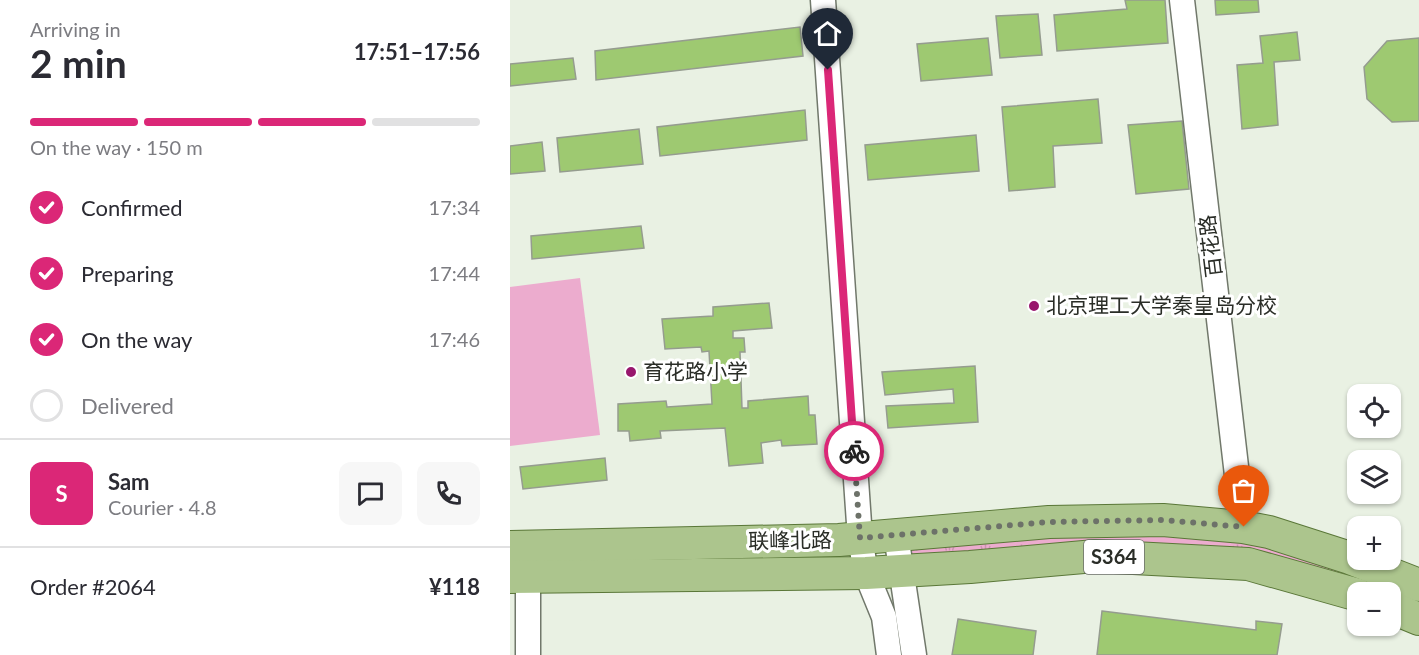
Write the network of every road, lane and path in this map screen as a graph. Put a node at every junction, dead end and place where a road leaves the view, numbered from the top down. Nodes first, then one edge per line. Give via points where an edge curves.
1 (823, 0) edge
2 (1182, 0) edge
3 (1244, 527) junction
4 (896, 535) junction
5 (860, 538) junction
6 (519, 562) edge
7 (901, 571) junction
8 (866, 573) junction
9 (1419, 585) edge
10 (1347, 592) edge
11 (1401, 612) edge
12 (1419, 619) edge
13 (528, 655) edge
14 (889, 655) edge
15 (914, 655) edge

1 - 5 street
2 - 3 street, 百花路
3 - 4 main road, 联峰北路 / S364 via 1163,520 1049,522
3 - 9 main road, 联峰北路 / S364 via 1350,558
4 - 5 main road, 联峰北路 / S364
4 - 7 street
5 - 6 main road, 联峰北路 / S364
5 - 8 street
6 - 8 main road, 联峰北路 / S364
6 - 13 street
7 - 8 main road, 联峰北路 / S364
7 - 10 main road, 联峰北路 / S364 via 1095,556 1224,562 1248,564
7 - 15 street
8 - 14 street via 884,617
11 - 12 main road

